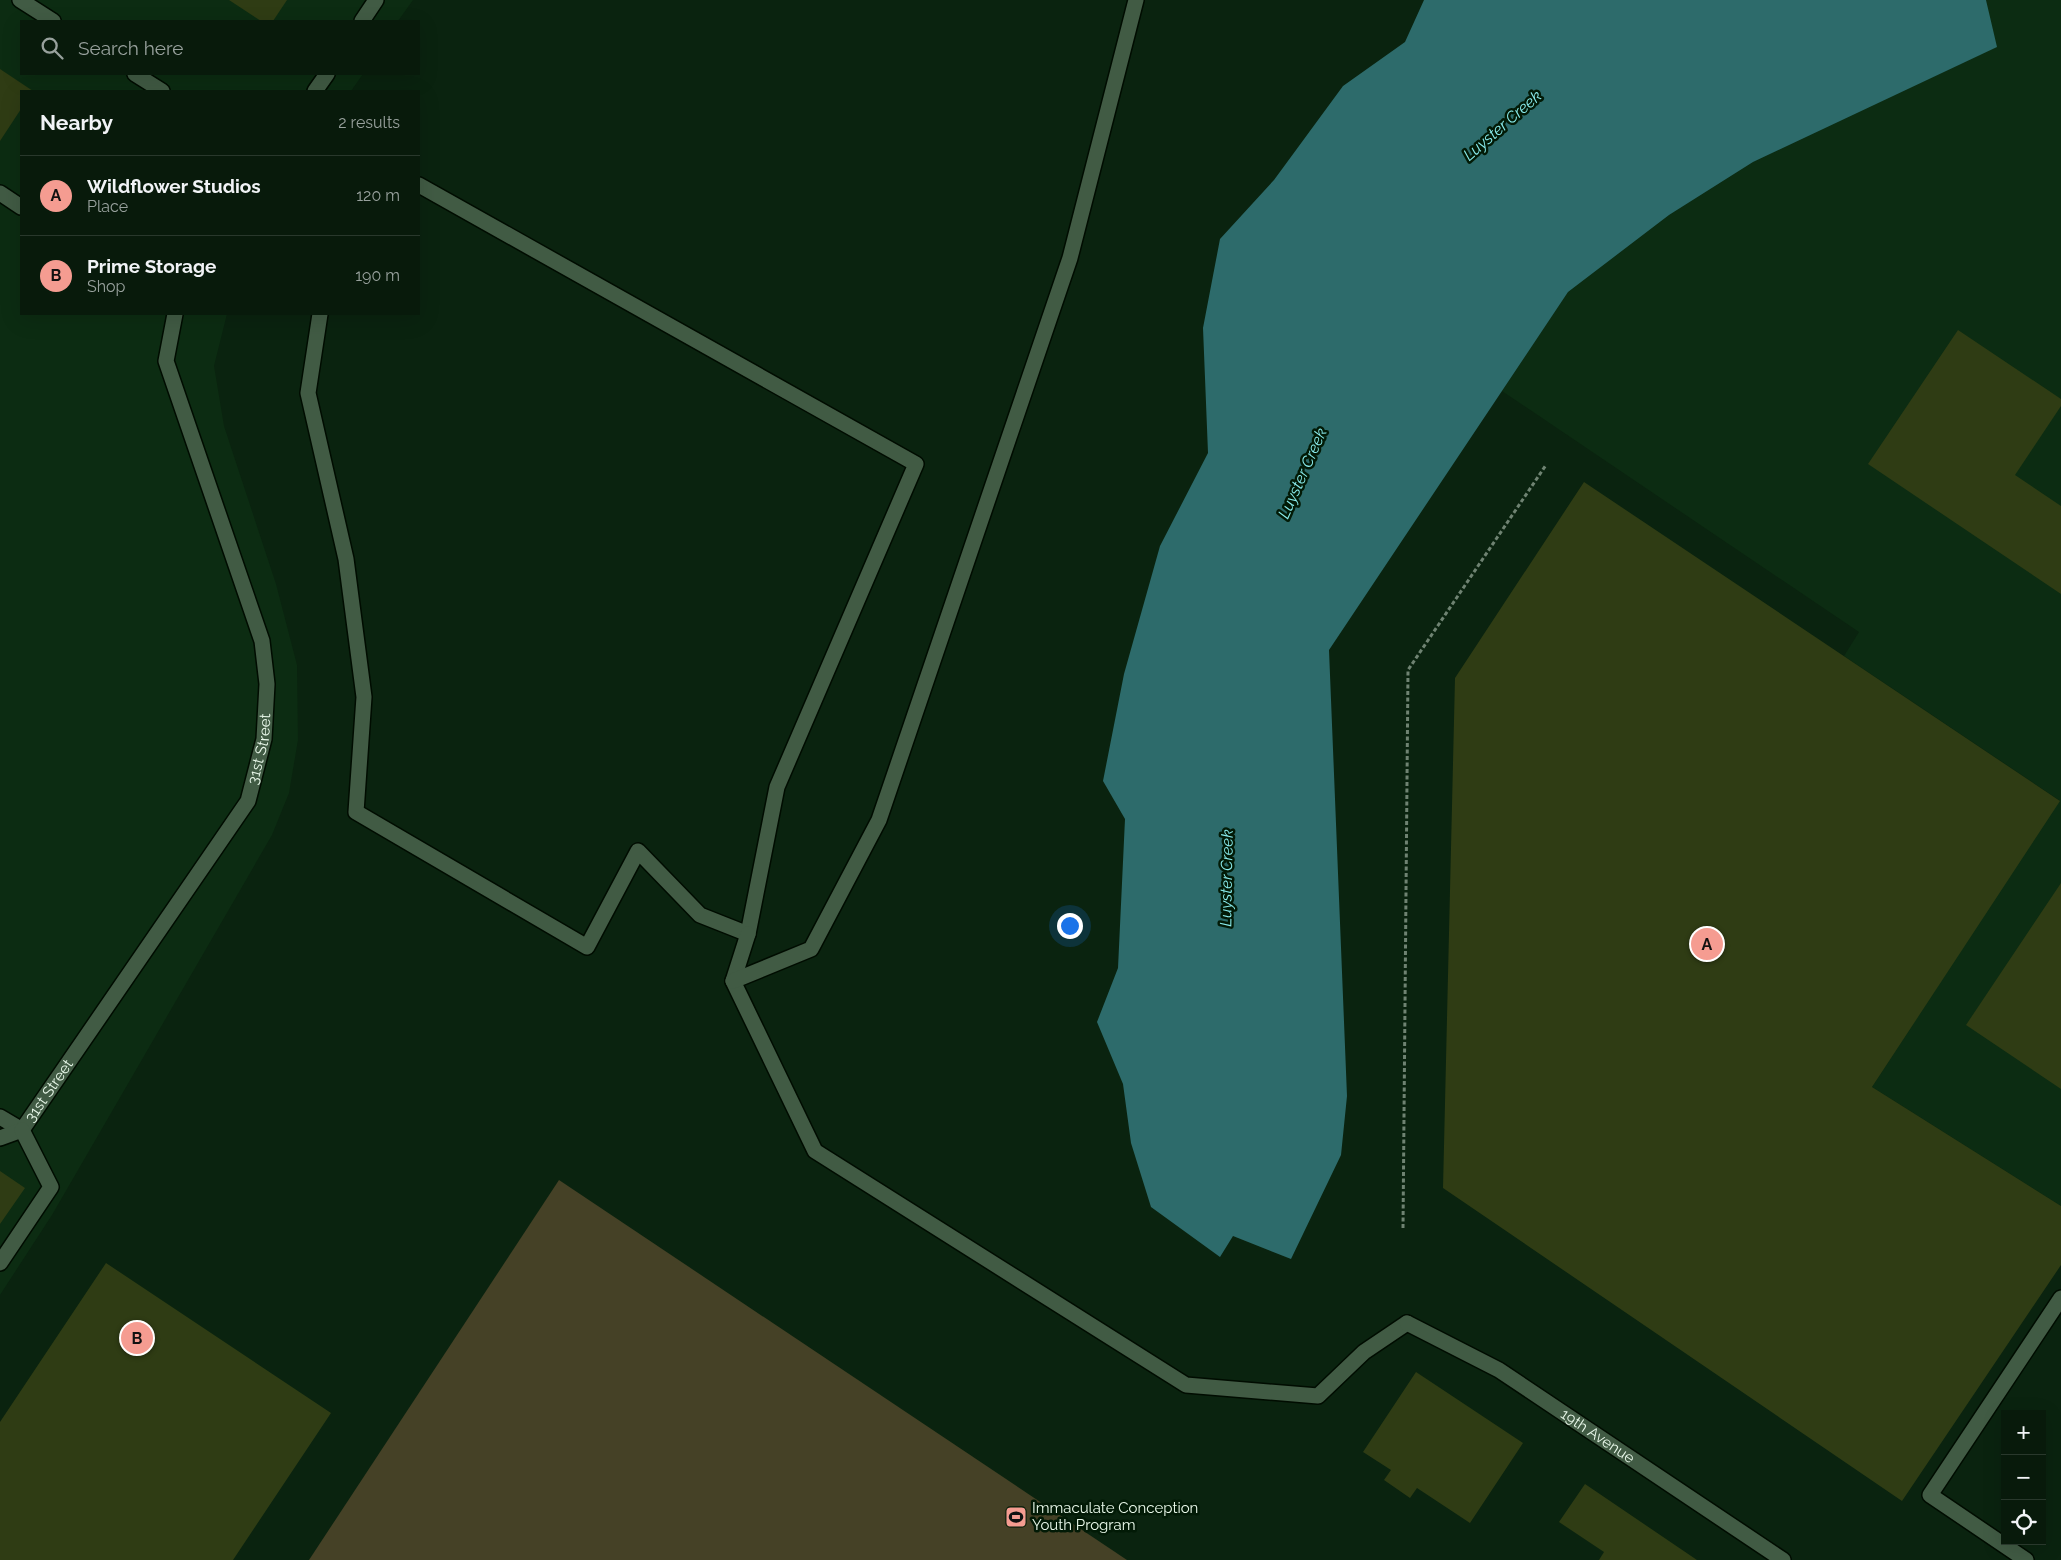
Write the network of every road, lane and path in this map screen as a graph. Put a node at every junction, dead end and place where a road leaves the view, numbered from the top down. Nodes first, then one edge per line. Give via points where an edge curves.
1 (20, 0) edge
2 (376, 0) edge
3 (1136, 0) edge
4 (51, 20) edge
5 (363, 20) edge
6 (137, 75) edge
7 (326, 75) edge
8 (160, 90) edge
9 (316, 90) edge
10 (420, 185) edge
11 (0, 193) edge
12 (20, 206) edge
13 (175, 315) edge
14 (320, 315) edge
15 (1546, 465) dead end
16 (748, 934) junction
17 (733, 981) junction
18 (0, 1117) edge
19 (22, 1130) junction
20 (0, 1138) edge
21 (1403, 1228) dead end
22 (0, 1263) edge
23 (2061, 1298) edge
24 (1782, 1560) edge
25 (2026, 1560) edge

1 - 4 street
2 - 5 street
3 - 17 street via 1070,258 879,820 811,949
6 - 8 street
7 - 9 street
10 - 16 street via 916,464 777,787
11 - 12 street
13 - 19 street, 31st Street via 166,361 262,641 267,684 264,739 248,800
14 - 16 street via 308,393 346,559 364,697 356,812 587,947 638,851 700,914
15 - 21 path via 1408,670
16 - 17 street
17 - 24 street, 19th Avenue via 814,1151 1186,1385 1318,1396 1364,1352 1407,1323 1499,1370
18 - 19 street
19 - 20 street, 31st Street
19 - 22 street, 31st Street via 51,1187
23 - 25 street via 1930,1495

